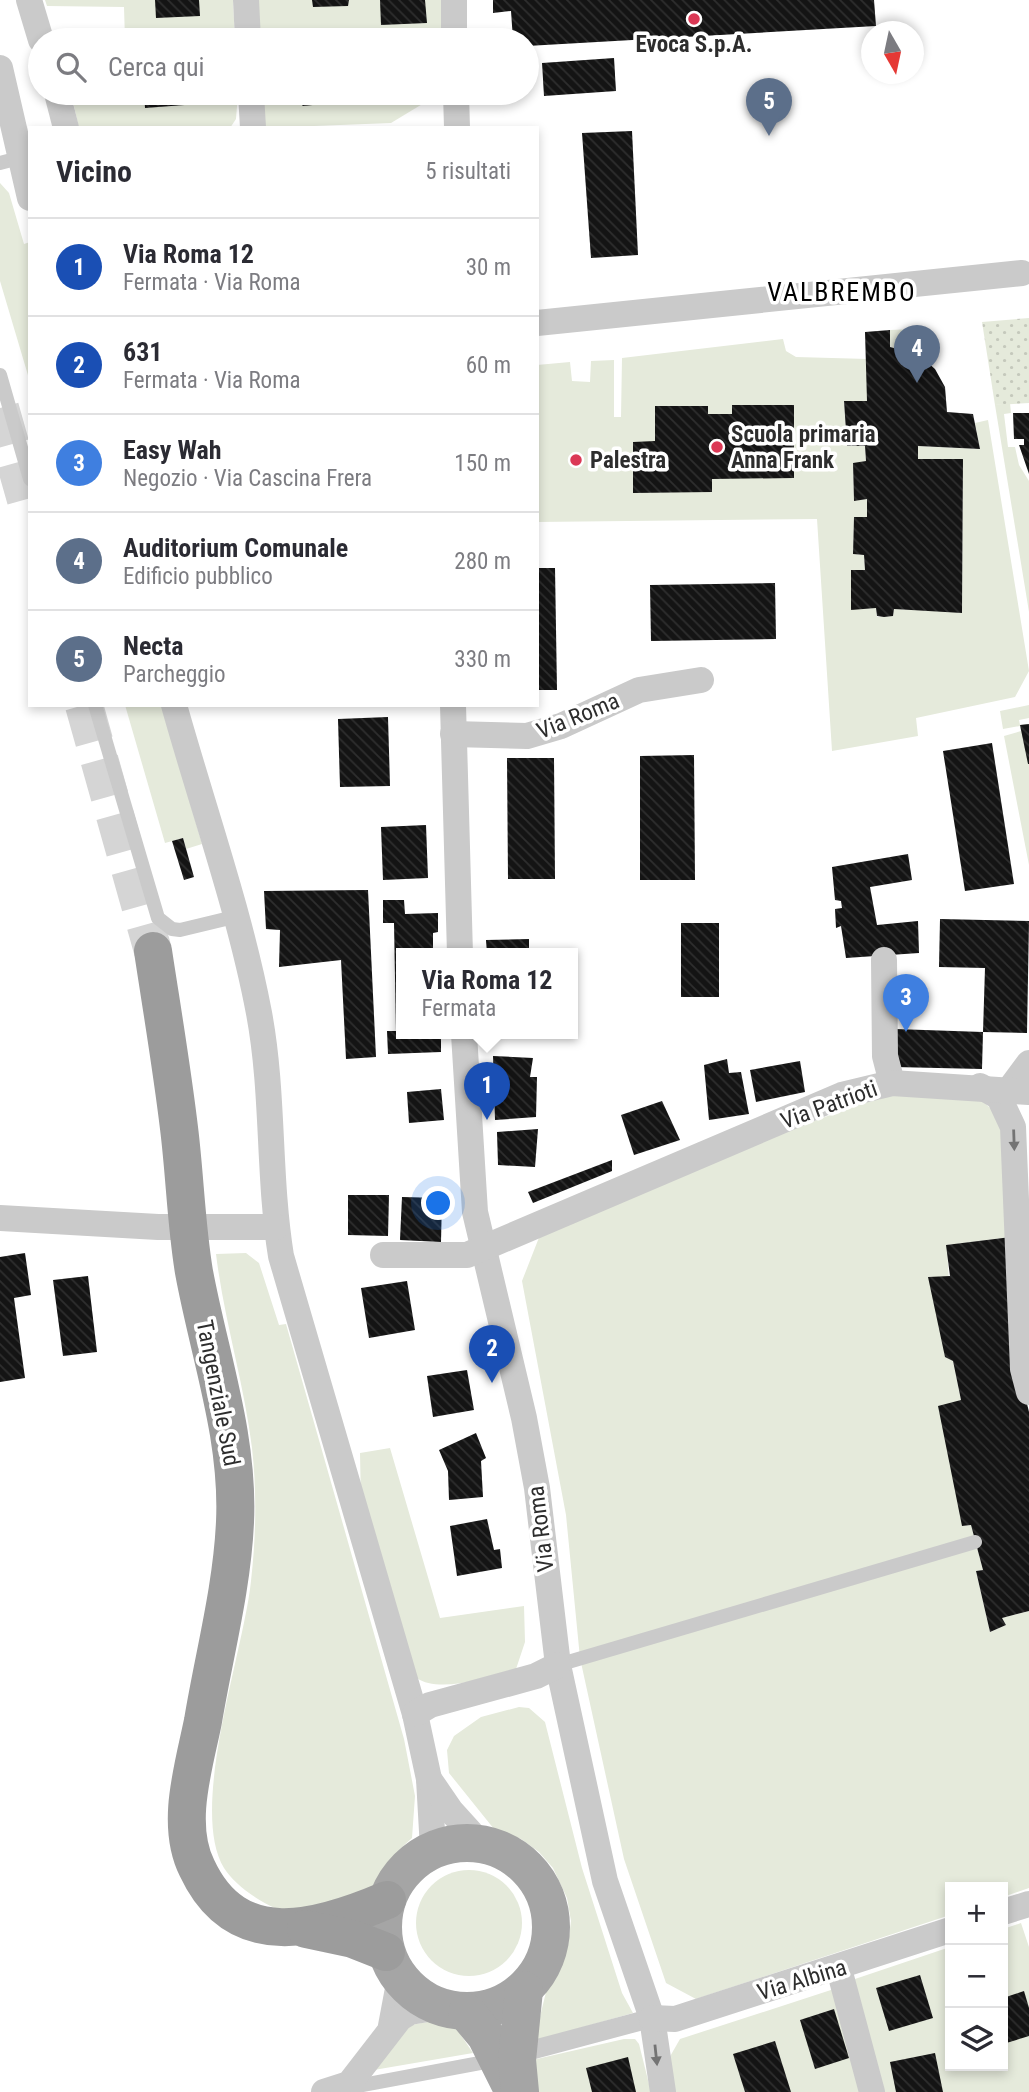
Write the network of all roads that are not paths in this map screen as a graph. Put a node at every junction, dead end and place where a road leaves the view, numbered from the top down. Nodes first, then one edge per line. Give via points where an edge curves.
1 (29, 0) edge
2 (246, 0) edge
3 (454, 0) edge
4 (37, 28) edge
5 (247, 28) edge
6 (454, 28) edge
7 (0, 68) edge
8 (60, 105) edge
9 (252, 105) edge
10 (456, 105) edge
11 (65, 126) edge
12 (253, 126) edge
13 (457, 126) edge
14 (16, 159) edge
15 (28, 192) edge
16 (1027, 273) edge
17 (539, 323) edge
18 (0, 375) edge
19 (28, 472) edge
20 (701, 680) dead end
21 (96, 707) edge
22 (175, 707) edge
23 (453, 707) edge
24 (453, 734) junction
25 (234, 917) junction
26 (460, 948) edge
27 (153, 951) tunnel mouth
28 (884, 960) dead end
29 (464, 1039) edge
30 (1029, 1063) edge
31 (891, 1083) junction
32 (980, 1086) junction
33 (1019, 1091) edge
34 (0, 1218) edge
35 (276, 1227) junction
36 (482, 1248) junction
37 (383, 1255) dead end
38 (1029, 1392) edge
39 (975, 1542) dead end
40 (558, 1665) junction
41 (415, 1714) junction
42 (429, 1779) junction
43 (480, 1843) junction
44 (433, 1849) junction
45 (387, 1900) junction
46 (1029, 1904) edge
47 (1008, 1910) edge
48 (304, 1928) junction
49 (945, 1932) edge
50 (393, 1965) junction
51 (839, 1969) junction
52 (524, 1990) junction
53 (454, 2010) junction
54 (652, 2018) junction
55 (391, 2026) junction
56 (514, 2067) edge
57 (333, 2090) edge
58 (520, 2092) edge
59 (663, 2092) edge
60 (873, 2092) edge

1 - 4 street
2 - 5 street
3 - 6 street
7 - 14 street
8 - 11 street
9 - 12 street
10 - 13 street
14 - 15 street
16 - 17 street
18 - 19 lane
20 - 24 street, Via Roma via 639,690 561,726 527,736
21 - 25 lane via 158,918 180,930
22 - 25 street
23 - 24 street
24 - 26 street
25 - 35 street via 264,1048
27 - 48 highway, Tangenziale Sud via 180,1130 192,1254 228,1424 235,1487 232,1557 192,1783 189,1841 200,1876 228,1908 267,1926
28 - 31 street via 885,1056
29 - 36 street, Via Roma via 475,1212
30 - 33 street
31 - 32 street, Via Patrioti
31 - 36 street, Via Patrioti via 842,1095
32 - 33 street, Via Patrioti
32 -> 38 street via 999,1097 1013,1127 1023,1369
34 - 35 street via 158,1227
35 - 41 street
36 - 37 street, Via Patrioti via 467,1255
36 - 40 street, Via Roma via 537,1488
39 - 40 lane
40 - 41 street via 536,1676 430,1705
40 - 54 street, Via Roma via 605,1881
41 - 42 street
42 - 43 street
42 - 44 street
43 - 44 main road
43 - 52 main road via 519,1859 534,1874 548,1902 552,1933 548,1954
44 - 45 main road via 404,1870
45 - 48 highway, Tangenziale Sud via 337,1921
45 - 50 main road via 383,1926
46 - 47 street
48 - 50 highway, Tangenziale Sud
49 - 51 street, Via Albina
50 - 53 main road via 418,1995
50 - 55 street
51 - 54 street, Via Albina via 675,2019
51 - 60 street
52 - 53 main road via 500,2005
52 - 58 main road via 517,2060
53 - 55 street via 411,2012
53 - 56 main road
54 - 56 street
54 -> 59 street, Via Roma
55 - 57 street via 351,2082
56 - 57 lane

